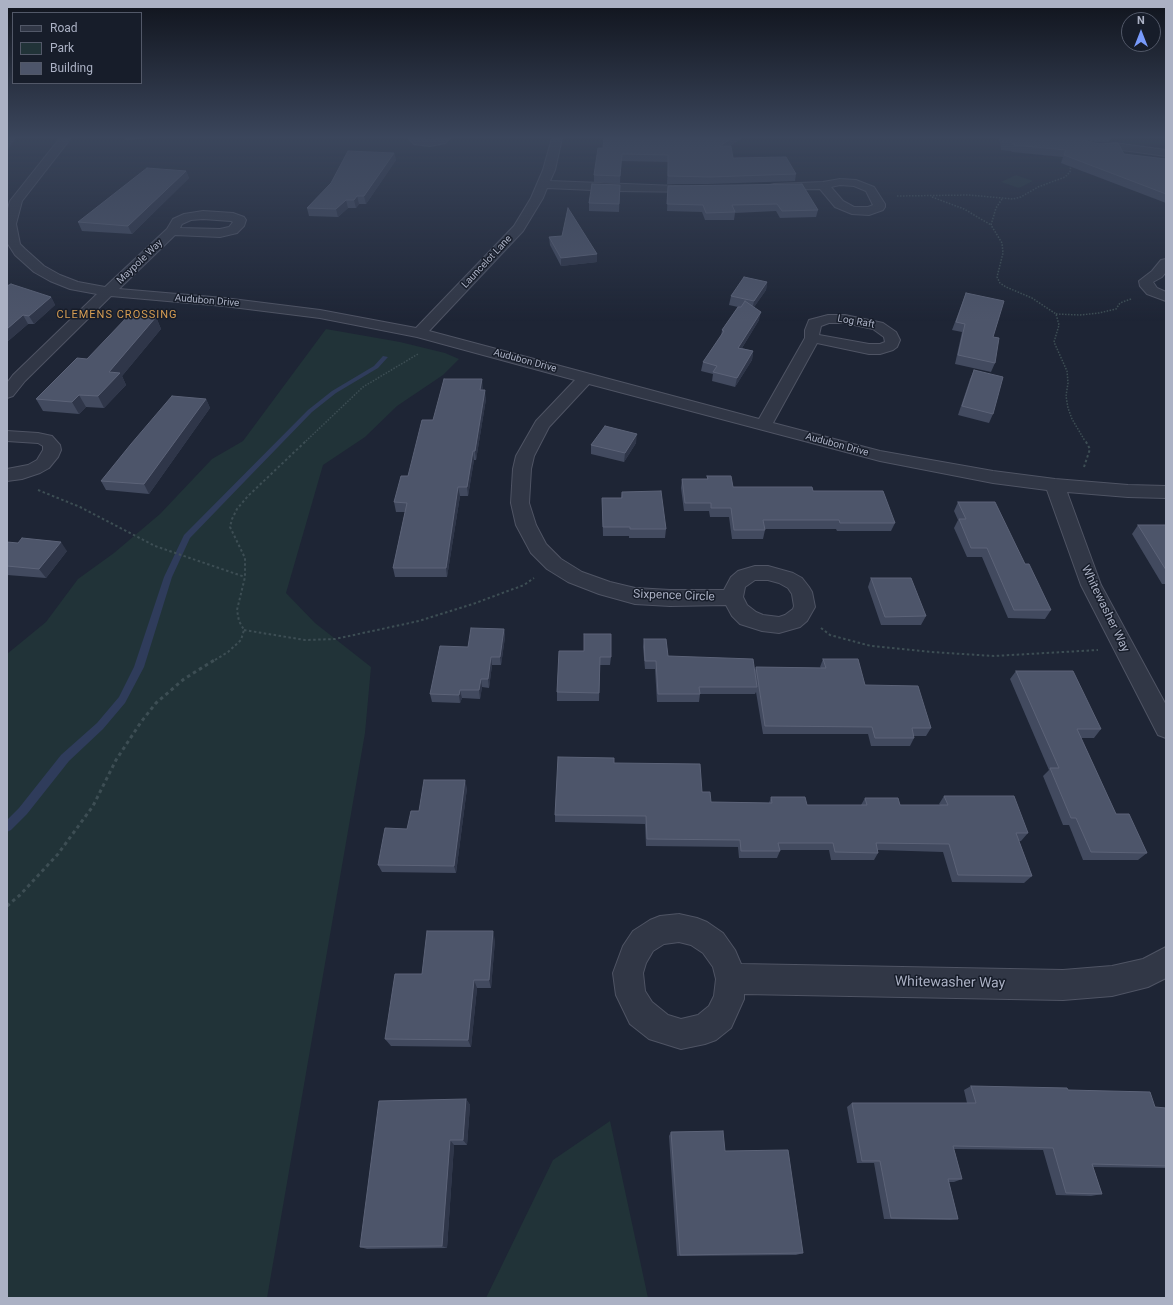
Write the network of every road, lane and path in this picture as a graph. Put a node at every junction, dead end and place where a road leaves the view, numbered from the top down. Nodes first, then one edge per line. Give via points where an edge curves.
1 (18, 199) edge
2 (536, 199) edge
3 (835, 199) edge
4 (876, 199) edge
5 (937, 199) edge
6 (1001, 199) edge
7 (991, 225) junction
8 (172, 232) dead end
9 (1163, 271) edge
10 (1152, 291) junction
11 (108, 292) junction
12 (1166, 297) edge
13 (1056, 314) junction
14 (419, 333) junction
15 (812, 338) dead end
16 (587, 377) junction
17 (7, 393) edge
18 (764, 425) junction
19 (7, 436) edge
20 (14, 474) edge
21 (1055, 485) junction
22 (1166, 492) edge
23 (554, 564) junction
24 (245, 577) junction
25 (733, 597) junction
26 (800, 615) junction
27 (244, 630) junction
28 (1124, 650) junction
29 (1166, 728) edge
30 (7, 906) edge
31 (1166, 961) edge
32 (731, 979) dead end

1 - 11 street, Audubon Drive via 10,224 14,244 28,261 55,278 75,286
2 - 14 street, Launcelot Lane via 519,228
3 - 4 street via 852,210 869,211 879,207
5 - 7 path via 964,209
6 - 7 path
7 - 13 path via 1002,243 1003,253 997,277 1000,283 1032,298
8 - 11 street, Maypole Way
9 - 10 street via 1146,281
10 - 12 street
10 - 13 path via 1120,303 1116,309
11 - 14 street, Audubon Drive via 320,314
11 - 17 street, Maypole Way via 56,341
13 - 21 path via 1058,325 1054,342 1066,371 1068,408 1090,449 1080,476
14 - 16 street, Audubon Drive
14 - 24 path via 426,347 410,360 363,387 237,509 230,527 244,558
15 - 18 street
16 - 18 street, Audubon Drive
16 - 23 street, Sixpence Circle via 542,425 525,456 522,469 520,503 526,525 538,548
18 - 21 street, Audubon Drive via 880,456 993,477
19 - 20 street via 46,440 52,450 43,464
20 - 24 path via 24,484 80,507 155,546
21 - 22 street, Audubon Drive
21 - 28 street, Whitewasher Way via 1091,585
23 - 25 street, Sixpence Circle via 575,577 606,589 635,596
23 - 27 path via 524,584 473,604 366,634 336,639 305,640
24 - 27 path via 237,610
25 - 26 street via 739,610 748,618 762,623 779,625
25 - 26 street via 738,582 746,576 768,572 795,583 802,592 805,607
26 - 28 path via 830,635 871,646 994,656
27 - 30 path via 241,640 228,652 184,679 156,703 116,760 93,806 58,854
28 - 29 street, Whitewasher Way
31 - 32 street, Whitewasher Way via 1148,972 1112,981 1063,985

